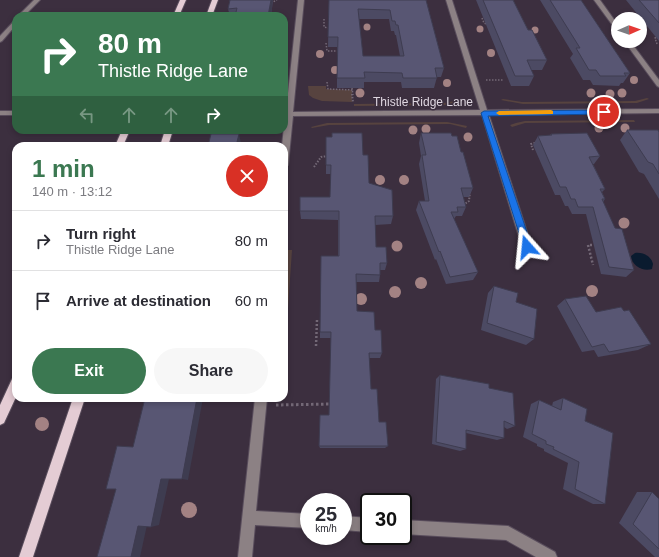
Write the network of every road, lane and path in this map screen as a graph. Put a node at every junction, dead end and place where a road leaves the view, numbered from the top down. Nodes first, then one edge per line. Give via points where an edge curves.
1 (37, 0) edge
2 (183, 0) edge
3 (215, 0) edge
4 (277, 0) edge
5 (301, 0) edge
6 (449, 0) edge
7 (597, 0) edge
8 (267, 4) edge
9 (25, 12) edge
10 (178, 12) edge
11 (210, 12) edge
12 (482, 18) dead end
13 (324, 19) dead end
14 (611, 19) edge
15 (494, 25) edge
16 (12, 26) edge
17 (328, 28) edge
18 (659, 36) edge
19 (0, 40) edge
20 (326, 43) dead end
21 (657, 44) dead end
22 (632, 48) edge
23 (338, 51) edge
24 (484, 80) dead end
25 (504, 80) dead end
26 (327, 82) dead end
27 (659, 85) edge
28 (353, 103) dead end
29 (288, 106) edge
30 (659, 111) edge
31 (0, 113) edge
32 (12, 113) edge
33 (484, 113) junction
34 (288, 114) edge
35 (542, 141) edge
36 (532, 150) dead end
37 (331, 156) edge
38 (314, 167) dead end
39 (469, 190) edge
40 (458, 205) edge
41 (592, 245) dead end
42 (527, 247) dead end
43 (593, 265) dead end
44 (319, 320) edge
45 (316, 346) dead end
46 (12, 392) edge
47 (78, 402) edge
48 (261, 402) edge
49 (333, 404) edge
50 (276, 405) dead end
51 (0, 419) edge
52 (250, 518) junction
53 (300, 521) edge
54 (412, 528) edge
55 (26, 557) edge
56 (245, 557) edge
57 (550, 557) edge

1 - 9 street
2 - 10 main road
3 - 11 main road
4 - 8 path
5 - 29 street
6 - 33 street
7 - 14 street
12 - 15 path via 486,24
13 - 17 path via 324,27
16 - 19 street
18 - 21 path via 655,38
20 - 23 path via 327,51
22 - 27 street
24 - 25 path
26 - 28 path via 328,89 352,89
30 - 33 street, Thistle Ridge Lane
31 - 32 street
33 - 34 street, Thistle Ridge Lane
33 - 42 street
35 - 36 path via 531,144
37 - 38 path via 321,158
39 - 40 path via 469,201
41 - 43 path via 588,245
44 - 45 path
46 - 51 main road
47 - 55 main road
48 - 52 street
49 - 50 path
52 - 53 street
52 - 56 street
54 - 57 street via 508,533

